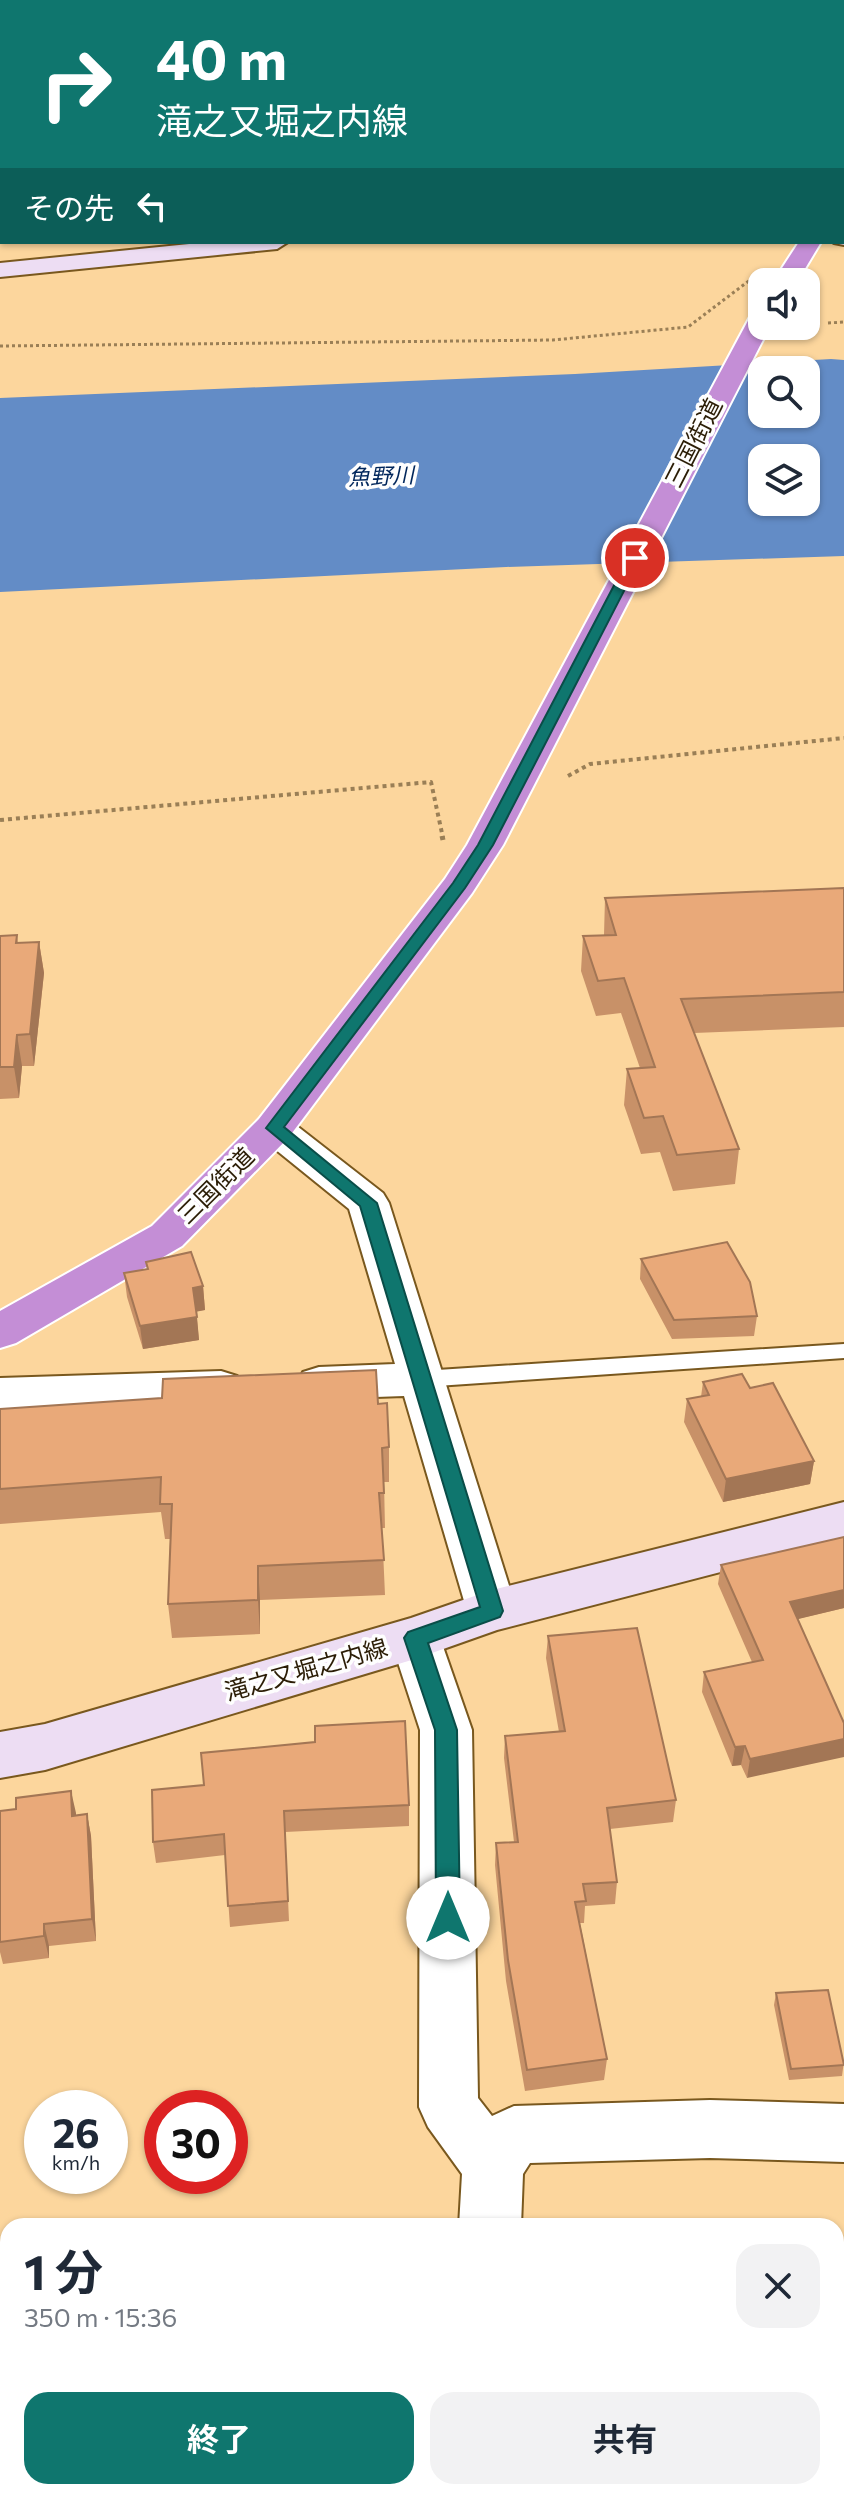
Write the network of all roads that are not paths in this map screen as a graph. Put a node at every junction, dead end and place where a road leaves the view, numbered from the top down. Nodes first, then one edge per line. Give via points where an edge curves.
1 (257, 244) edge
2 (809, 244) edge
3 (794, 268) edge
4 (0, 270) edge
5 (749, 340) edge
6 (274, 1128) junction
7 (0, 1332) edge
8 (844, 1351) edge
9 (422, 1379) junction
10 (0, 1394) edge
11 (844, 1521) edge
12 (492, 1611) junction
13 (415, 1638) junction
14 (0, 1755) edge
15 (844, 2133) edge
16 (493, 2166) junction
17 (490, 2218) edge

1 - 4 main road
2 - 3 highway
5 - 6 highway, 三国街道 via 485,845
6 - 7 highway, 三国街道 via 167,1236
6 - 9 street via 368,1203
8 - 9 lane
9 - 10 street
9 - 12 street
11 - 12 main road, 滝之又堀之内線
12 - 13 main road, 滝之又堀之内線
13 - 14 main road, 滝之又堀之内線 via 45,1747
13 - 16 street via 446,1730 449,2107
15 - 16 street via 710,2129 514,2135
16 - 17 street

